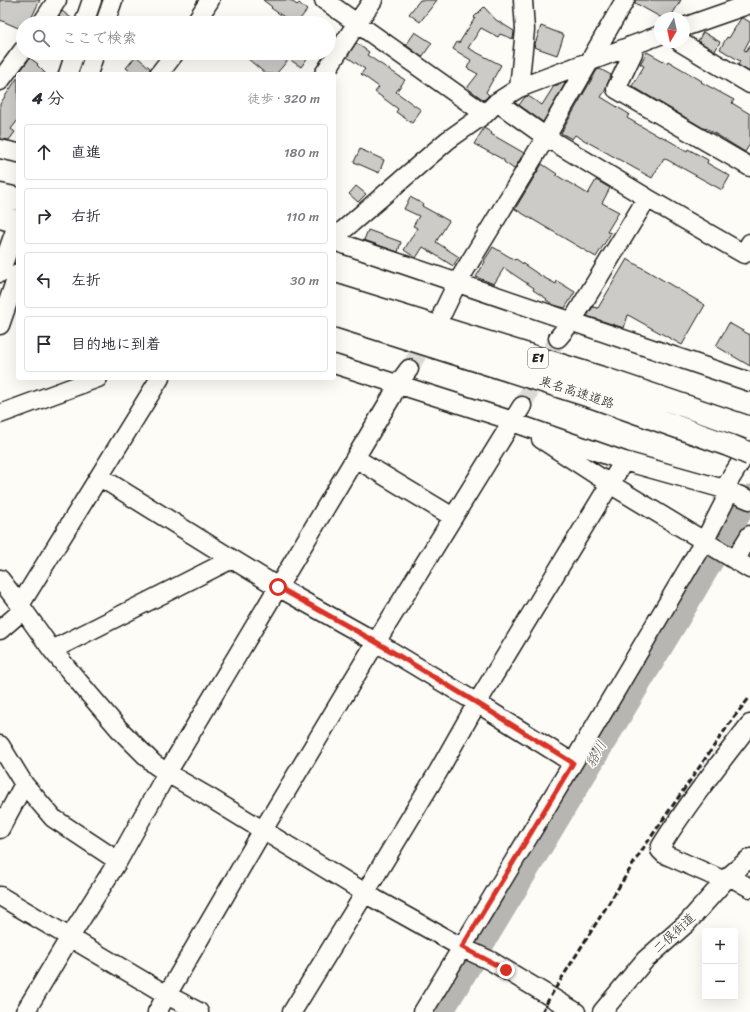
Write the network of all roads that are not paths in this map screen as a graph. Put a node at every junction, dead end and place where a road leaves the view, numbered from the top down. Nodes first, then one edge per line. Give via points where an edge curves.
1 (57, 0) edge
2 (92, 0) edge
3 (113, 0) edge
4 (210, 0) edge
5 (324, 0) edge
6 (373, 0) edge
7 (523, 0) edge
8 (625, 0) edge
9 (750, 4) edge
10 (47, 16) edge
11 (86, 16) edge
12 (107, 16) edge
13 (200, 16) edge
14 (357, 23) junction
15 (690, 25) edge
16 (654, 37) edge
17 (630, 46) junction
18 (690, 48) edge
19 (336, 55) edge
20 (16, 59) edge
21 (93, 60) edge
22 (170, 60) edge
23 (333, 60) edge
24 (588, 62) junction
25 (89, 72) edge
26 (161, 72) edge
27 (325, 72) edge
28 (0, 81) edge
29 (750, 84) edge
30 (519, 88) junction
31 (491, 108) junction
32 (546, 136) junction
33 (0, 149) edge
34 (16, 153) edge
35 (750, 167) edge
36 (647, 198) junction
37 (0, 217) edge
38 (16, 221) edge
39 (16, 229) edge
40 (336, 237) edge
41 (336, 240) edge
42 (750, 243) edge
43 (5, 270) edge
44 (457, 283) junction
45 (336, 296) edge
46 (443, 312) dead end
47 (336, 316) edge
48 (572, 321) junction
49 (0, 325) edge
50 (558, 338) tunnel mouth
51 (336, 365) edge
52 (409, 369) tunnel mouth
53 (93, 380) edge
54 (159, 380) edge
55 (750, 382) edge
56 (398, 384) junction
57 (0, 414) edge
58 (518, 417) junction
59 (745, 426) edge
60 (744, 449) edge
61 (355, 458) junction
62 (624, 461) junction
63 (100, 477) junction
64 (610, 484) junction
65 (728, 491) junction
66 (750, 500) edge
67 (453, 517) junction
68 (750, 535) edge
69 (704, 541) junction
70 (232, 559) junction
71 (740, 562) edge
72 (0, 579) edge
73 (278, 587) junction
74 (22, 607) junction
75 (0, 630) edge
76 (376, 642) junction
77 (52, 650) junction
78 (477, 703) junction
79 (750, 724) edge
80 (0, 745) edge
81 (573, 763) junction
82 (167, 773) junction
83 (24, 784) junction
84 (0, 829) edge
85 (263, 830) junction
86 (750, 858) edge
87 (118, 861) junction
88 (727, 879) junction
89 (750, 888) edge
90 (365, 893) junction
91 (0, 896) edge
92 (70, 936) junction
93 (463, 947) junction
94 (167, 995) junction
95 (25, 1012) edge
96 (157, 1012) edge
97 (199, 1012) edge
98 (292, 1012) edge
99 (423, 1012) edge
100 (576, 1012) edge
101 (602, 1012) edge

1 - 10 street
2 - 11 street
3 - 12 street
4 - 13 street
5 - 14 street
6 - 14 street
7 - 30 street via 525,30
8 - 24 street
9 - 15 street
14 - 19 street
14 - 31 street
16 - 17 street
17 - 24 street
17 - 35 street via 633,53 616,89
18 - 29 street
20 - 28 street
21 - 25 street
22 - 26 street
23 - 27 street
24 - 30 street
24 - 32 street
30 - 31 street
31 - 32 street
31 - 40 street via 448,140
32 - 36 street
32 - 44 street
33 - 34 street
36 - 42 street via 744,254
36 - 48 street
37 - 38 highway
39 - 43 street
41 - 44 street
43 - 49 street
44 - 46 street
44 - 48 street
45 - 59 highway, 東名高速道路 / E1 via 605,379
47 - 60 highway, 東名高速道路 / E1 via 593,397
48 - 50 street
48 - 55 street
51 - 56 street
52 - 56 street
53 - 57 street
54 - 63 street
56 - 58 street
56 - 61 street
58 - 62 street
58 - 64 street via 528,430
58 - 67 street
60 - 65 street
61 - 67 street
61 - 73 street
62 - 64 street
62 - 65 street
63 - 70 street
63 - 74 street
64 - 69 street
64 - 78 street
65 - 66 street
65 - 69 street
67 - 76 street
68 - 71 street via 742,548
69 - 71 street
69 - 81 street
70 - 73 street
70 - 77 street
72 - 74 street
73 - 76 street
73 - 82 street
74 - 75 street
74 - 77 street
76 - 78 street
76 - 85 street
77 - 82 street via 119,729 142,753
78 - 81 street
78 - 90 street
79 - 88 street via 678,818 660,850 664,854
80 - 83 street
81 - 93 street
82 - 85 street
82 - 87 street
83 - 84 street
83 - 87 street via 53,818
85 - 90 street
85 - 94 street
86 - 88 street, 二俣街道
87 - 92 street
88 - 89 street
88 - 101 street, 二俣街道 via 687,922 645,960
90 - 93 street
90 - 98 street
91 - 92 street
92 - 94 street
92 - 95 street
93 - 99 street
93 - 100 street
94 - 96 street
94 - 97 street

